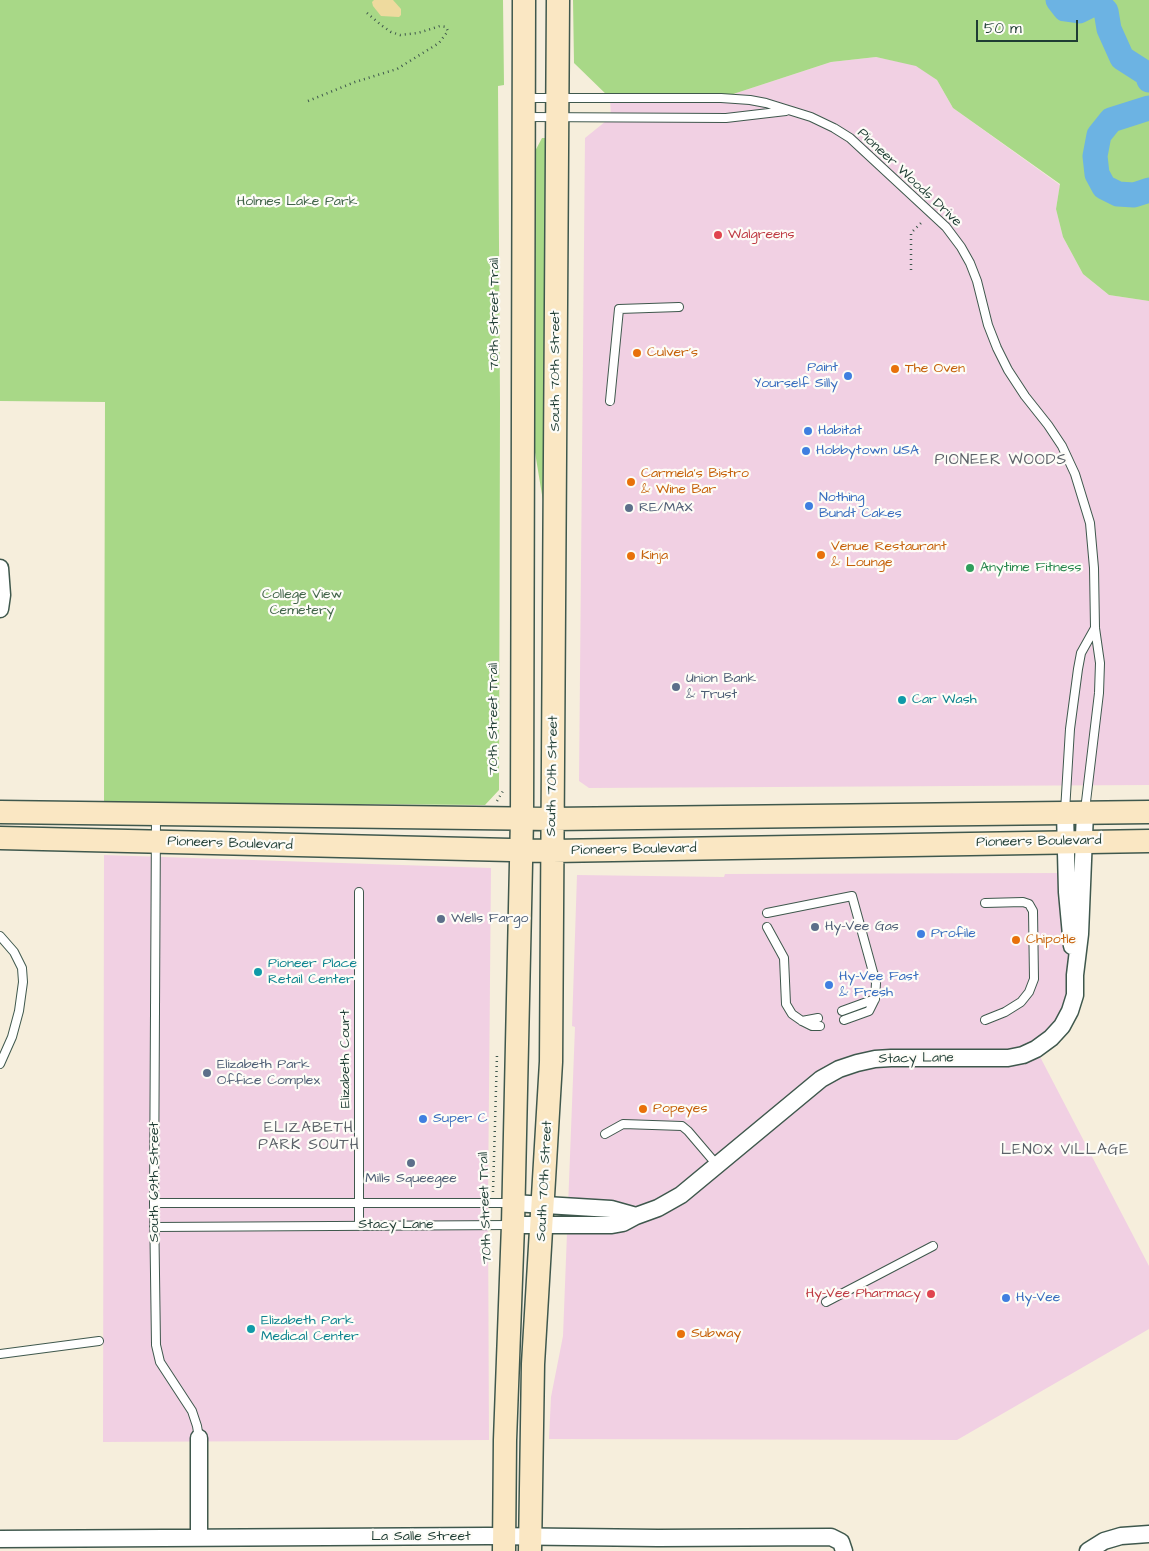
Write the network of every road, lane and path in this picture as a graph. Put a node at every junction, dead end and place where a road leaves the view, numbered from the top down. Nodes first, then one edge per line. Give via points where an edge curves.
1 (524, 0) edge
2 (558, 0) edge
3 (367, 13) dead end
4 (308, 101) dead end
5 (523, 107) junction
6 (558, 108) junction
7 (788, 111) junction
8 (920, 222) dead end
9 (912, 270) dead end
10 (679, 307) dead end
11 (610, 401) dead end
12 (0, 568) edge
13 (0, 609) edge
14 (1095, 628) junction
15 (504, 789) dead end
16 (0, 812) edge
17 (1075, 812) junction
18 (1149, 812) edge
19 (156, 815) junction
20 (496, 818) junction
21 (522, 818) junction
22 (553, 819) junction
23 (0, 838) edge
24 (1149, 841) edge
25 (156, 842) junction
26 (1074, 842) junction
27 (521, 851) junction
28 (553, 851) junction
29 (359, 892) dead end
30 (985, 903) dead end
31 (767, 913) dead end
32 (767, 927) dead end
33 (0, 936) edge
34 (874, 1000) junction
35 (842, 1011) dead end
36 (818, 1018) dead end
37 (844, 1020) dead end
38 (985, 1020) dead end
39 (802, 1021) junction
40 (820, 1026) dead end
41 (498, 1053) dead end
42 (0, 1064) edge
43 (605, 1134) dead end
44 (717, 1166) junction
45 (154, 1202) junction
46 (359, 1203) junction
47 (507, 1210) junction
48 (543, 1214) junction
49 (359, 1226) junction
50 (154, 1227) junction
51 (933, 1246) dead end
52 (826, 1302) dead end
53 (99, 1341) dead end
54 (0, 1354) edge
55 (199, 1438) joint
56 (1149, 1534) edge
57 (199, 1538) junction
58 (0, 1539) edge
59 (504, 1544) edge
60 (530, 1544) edge
61 (73, 1545) edge
62 (658, 1545) edge
63 (843, 1547) edge
64 (1088, 1551) edge

1 - 5 main road
2 - 6 main road, South 70th Street
3 - 4 path via 400,35 440,26 448,31 439,43 397,69
5 - 6 lane, Pioneer Woods Drive
5 - 6 lane, Pioneer Woods Drive
5 - 21 main road
6 - 7 lane, Pioneer Woods Drive via 726,118
6 - 7 lane, Pioneer Woods Drive via 750,100
6 - 22 main road, South 70th Street
7 - 14 lane, Pioneer Woods Drive via 811,117 850,138 946,227 961,247 977,281 994,340 1008,370 1062,446 1076,474 1090,523
8 - 9 path via 911,233
10 - 11 lane via 619,309
12 - 13 street
14 - 17 lane, Pioneer Woods Drive via 1100,693
14 - 17 lane via 1081,653 1070,729
15 - 20 path, 70th Street Trail via 496,802
16 - 19 main road, Pioneers Boulevard
17 - 18 main road, Pioneers Boulevard
17 - 22 main road, Pioneers Boulevard
17 - 26 street, Stacy Lane
19 - 20 main road, Pioneers Boulevard
19 - 25 lane, South 69th Street
20 - 21 main road, Pioneers Boulevard
21 - 22 main road, Pioneers Boulevard
21 - 27 main road
22 - 28 main road, South 70th Street
23 - 25 main road, Pioneers Boulevard
24 - 26 main road, Pioneers Boulevard
25 - 27 main road, Pioneers Boulevard
25 - 45 lane, South 69th Street
26 - 28 main road, Pioneers Boulevard
26 - 44 street, Stacy Lane via 1070,928 1075,995 1062,1026 1051,1038 1036,1049 1008,1058 875,1059 839,1069 821,1079
27 - 28 main road, Pioneers Boulevard
27 - 47 main road
28 - 48 main road, South 70th Street via 551,1062
29 - 46 lane, Elizabeth Court
30 - 38 lane via 1029,904 1033,911 1034,979 1021,1002
31 - 34 lane via 852,896 876,983
32 - 39 lane via 784,958 786,1004
33 - 42 lane via 22,968 23,982 12,1037
34 - 35 lane
34 - 37 lane via 869,1011
36 - 39 lane
39 - 40 lane
41 - 47 path, 70th Street Trail via 492,1182
43 - 44 lane via 623,1124 682,1126
44 - 48 street, Stacy Lane via 672,1200 623,1223 612,1225
45 - 46 lane, Stacy Lane
45 - 50 lane, South 69th Street
46 - 47 lane, Stacy Lane
46 - 49 lane, Elizabeth Court
47 - 48 street, Stacy Lane
47 - 48 street, Stacy Lane
47 - 49 lane, Stacy Lane
47 - 59 main road
48 - 60 main road, South 70th Street via 533,1364
49 - 50 lane, Stacy Lane
50 - 55 lane, South 69th Street via 156,1345 160,1362 192,1411
51 - 52 lane
53 - 54 lane
55 - 57 street, South 69th Street
56 - 64 street via 1121,1536
57 - 59 street, La Salle Street
57 - 61 street, La Salle Street
58 - 61 street, La Salle Street
59 - 60 street, La Salle Street
60 - 62 street, La Salle Street
62 - 63 street, La Salle Street via 831,1537

